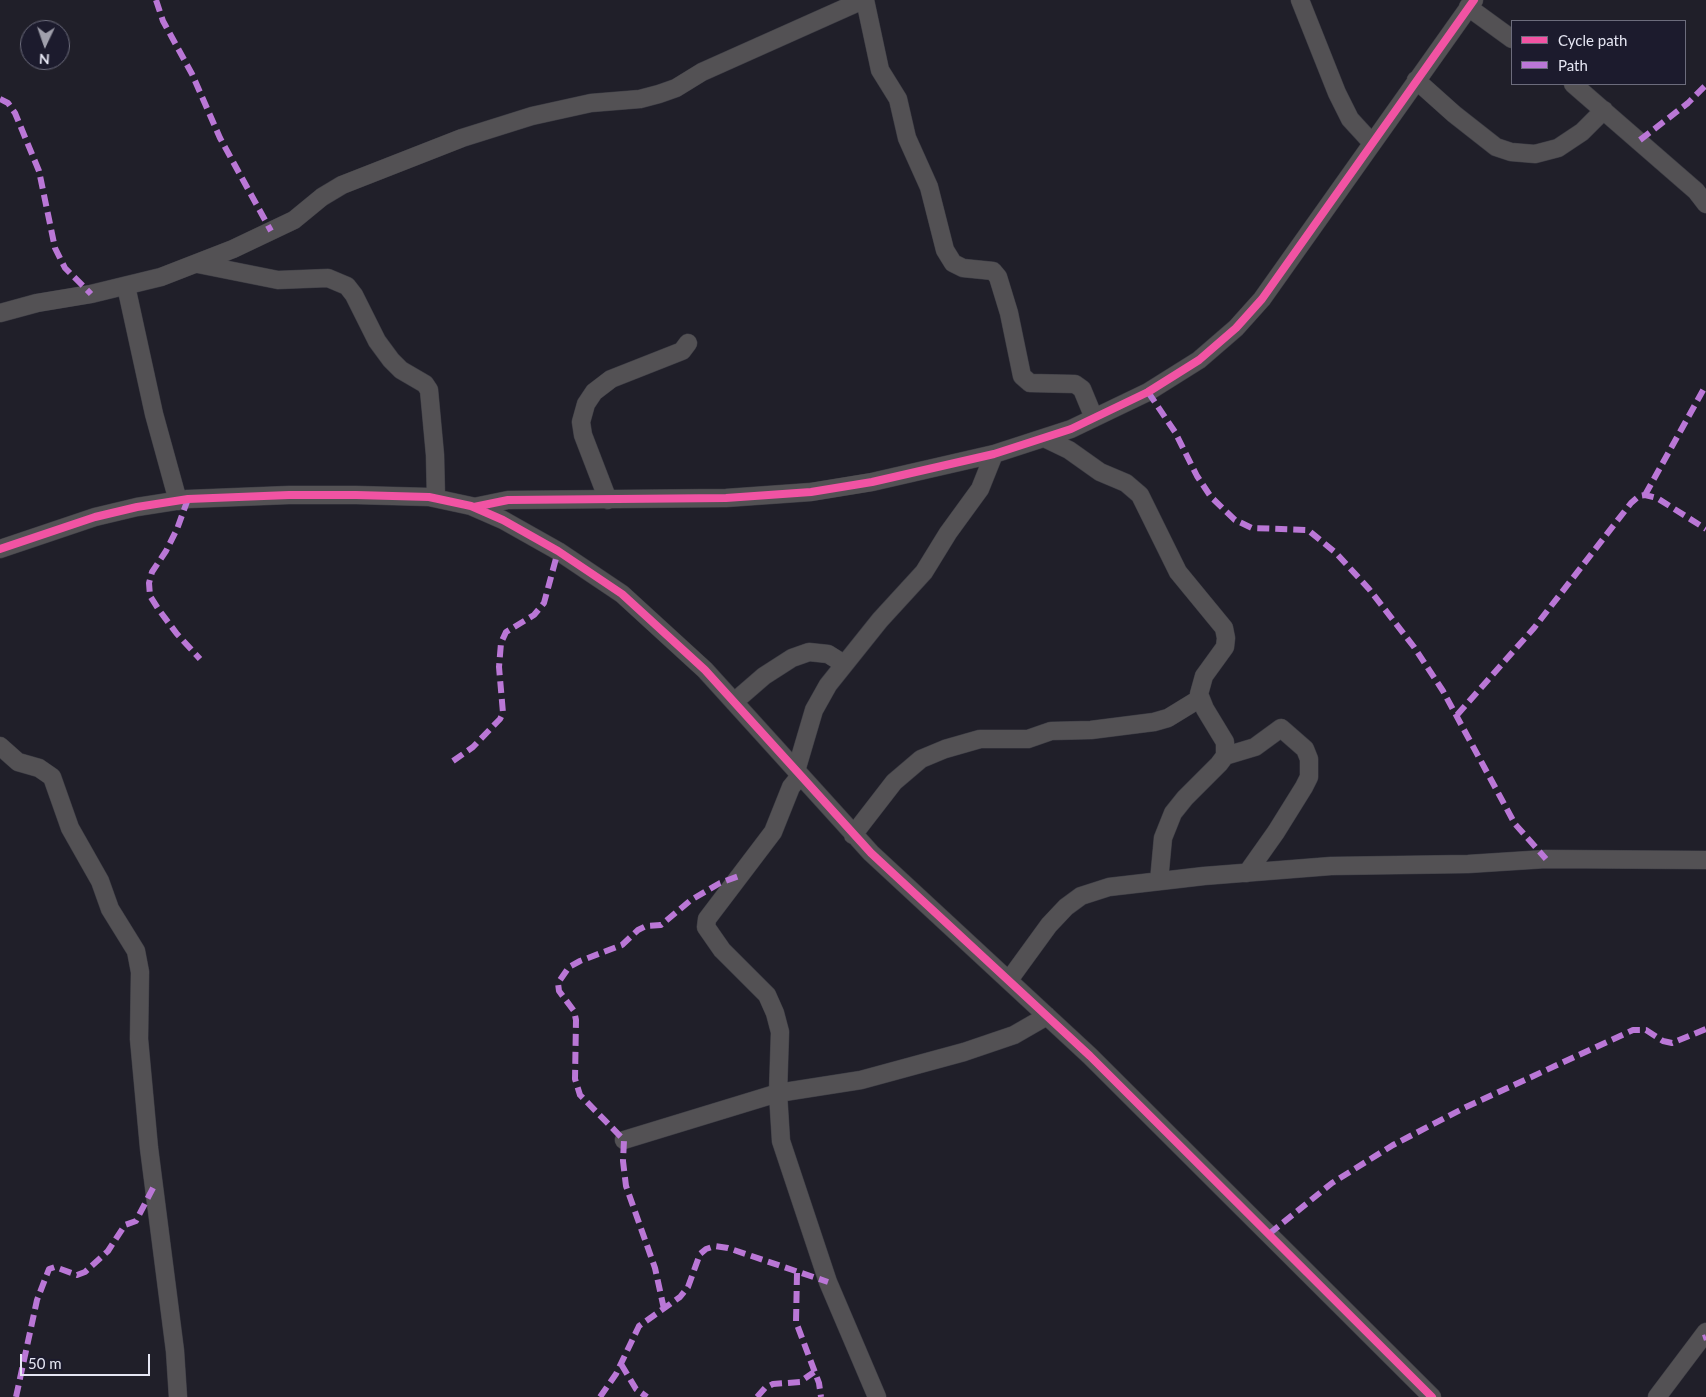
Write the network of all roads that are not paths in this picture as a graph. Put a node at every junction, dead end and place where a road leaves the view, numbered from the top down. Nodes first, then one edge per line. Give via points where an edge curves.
1 (864, 0) edge
2 (1300, 0) edge
3 (1471, 3) edge
4 (1511, 38) edge
5 (1416, 80) junction
6 (1574, 85) edge
7 (1604, 110) junction
8 (1372, 143) junction
9 (1706, 204) edge
10 (198, 264) junction
11 (126, 286) junction
12 (0, 313) edge
13 (688, 343) dead end
14 (1094, 418) junction
15 (1044, 438) junction
16 (994, 454) junction
17 (436, 498) junction
18 (608, 500) junction
19 (178, 501) junction
20 (474, 507) junction
21 (0, 550) edge
22 (844, 664) junction
23 (1199, 699) junction
24 (734, 702) junction
25 (0, 746) edge
26 (1225, 756) junction
27 (798, 774) junction
28 (853, 835) junction
29 (1706, 860) edge
30 (1247, 872) junction
31 (1159, 881) junction
32 (1009, 980) junction
33 (1047, 1016) junction
34 (778, 1093) junction
35 (624, 1140) dead end
36 (1706, 1332) edge
37 (178, 1397) edge
38 (877, 1397) edge
39 (1432, 1397) edge
40 (1657, 1397) edge

1 - 10 street via 702,72 676,88 640,99 591,103 532,116 462,138 342,185 294,220
1 - 14 street via 880,70 898,99 907,138 929,187 945,250 953,263 963,268 993,271 998,277 1022,376 1030,383 1075,384 1082,389
2 - 8 street via 1350,119
3 - 4 street
3 - 5 street
5 - 7 street via 1496,147 1512,152 1535,154 1558,148 1582,132
5 - 8 street
6 - 7 street
7 - 9 street via 1696,191
8 - 14 street via 1262,299 1236,328 1199,360
10 - 11 street
10 - 17 street via 278,280 328,278 347,286 391,360 429,390
11 - 12 street
11 - 19 street via 154,414
13 - 18 street via 682,351 611,379 594,392 586,404 582,435
14 - 15 street
15 - 16 street
15 - 23 street via 1077,455 1100,472 1126,483 1140,495 1178,572 1224,628 1225,647 1204,676 1199,687
16 - 18 street via 812,492 726,498
16 - 22 street via 980,489 928,567
17 - 19 street via 289,495
17 - 20 street
18 - 20 street via 508,500
19 - 21 street via 95,517
20 - 24 street via 558,551 622,594 692,657
22 - 24 street via 828,654 808,652 764,676
22 - 27 street via 814,710
23 - 26 street via 1225,742
23 - 28 street via 1182,711 1154,722 1051,731 1028,740 980,739 945,749 922,759 904,772
24 - 27 street
25 - 37 street via 18,762 39,768 52,777 70,828 93,868 110,909 138,956 139,1039 149,1148 176,1351
26 - 30 street via 1248,751 1281,728 1305,749 1309,759 1309,777
26 - 31 street via 1173,813 1163,838
27 - 28 street
27 - 34 street via 772,832 706,923 707,931 722,950 767,995 775,1013 780,1032
28 - 32 street
29 - 30 street via 1546,859
30 - 31 street
31 - 32 street via 1080,896 1049,925
32 - 33 street
33 - 34 street via 1014,1035 955,1055 861,1080
33 - 39 street
34 - 35 street
34 - 38 street via 781,1141 787,1162 828,1282
36 - 40 street

